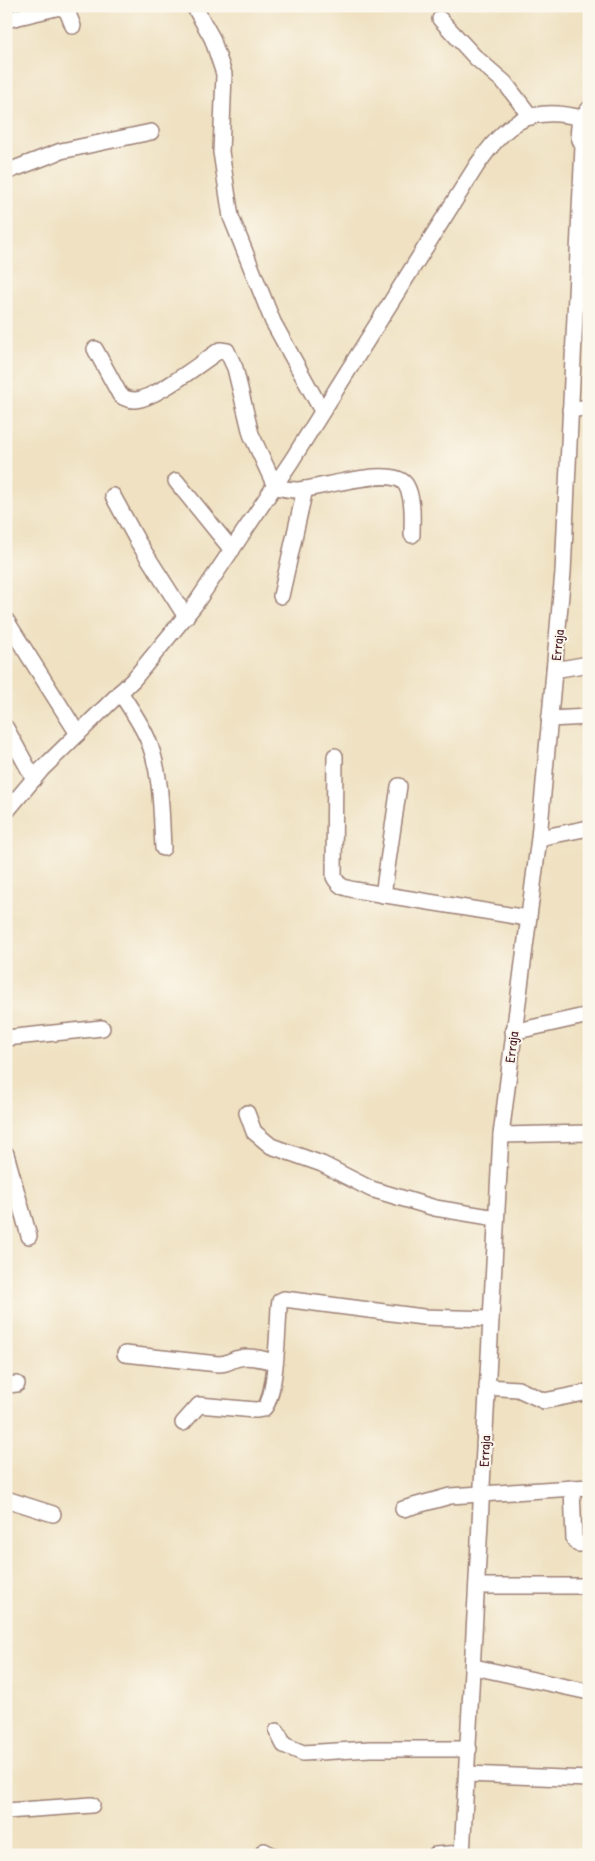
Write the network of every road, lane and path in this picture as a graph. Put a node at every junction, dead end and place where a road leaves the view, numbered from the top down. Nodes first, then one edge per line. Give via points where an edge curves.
1 (194, 6) edge
2 (440, 19) dead end
3 (6, 20) edge
4 (73, 26) dead end
5 (586, 110) edge
6 (531, 116) junction
7 (151, 132) dead end
8 (586, 149) edge
9 (6, 172) edge
10 (589, 215) edge
11 (578, 242) junction
12 (95, 349) dead end
13 (589, 407) edge
14 (570, 410) junction
15 (322, 411) junction
16 (176, 481) dead end
17 (275, 486) junction
18 (305, 489) junction
19 (113, 496) dead end
20 (412, 535) dead end
21 (232, 550) junction
22 (282, 596) dead end
23 (186, 617) junction
24 (6, 620) edge
25 (589, 664) edge
26 (554, 670) junction
27 (120, 692) junction
28 (589, 717) edge
29 (549, 719) junction
30 (6, 728) edge
31 (78, 734) junction
32 (335, 756) dead end
33 (34, 779) junction
34 (399, 786) dead end
35 (6, 812) edge
36 (589, 828) edge
37 (538, 838) junction
38 (163, 848) dead end
39 (383, 895) junction
40 (527, 918) junction
41 (589, 1015) edge
42 (102, 1028) dead end
43 (512, 1032) junction
44 (6, 1038) edge
45 (247, 1113) dead end
46 (589, 1133) edge
47 (501, 1135) junction
48 (6, 1154) edge
49 (496, 1218) junction
50 (29, 1236) dead end
51 (491, 1319) junction
52 (125, 1354) dead end
53 (275, 1362) junction
54 (487, 1387) junction
55 (589, 1392) edge
56 (183, 1422) dead end
57 (589, 1488) edge
58 (572, 1489) junction
59 (482, 1493) junction
60 (6, 1499) edge
61 (403, 1509) dead end
62 (53, 1514) dead end
63 (589, 1544) edge
64 (477, 1586) junction
65 (585, 1586) dead end
66 (474, 1667) junction
67 (589, 1692) edge
68 (277, 1731) dead end
69 (469, 1748) junction
70 (467, 1774) junction
71 (589, 1779) edge
72 (92, 1805) dead end
73 (6, 1811) edge
74 (462, 1854) edge
75 (435, 1855) edge

1 - 15 street via 212,38 224,74 221,152 231,218 273,322
2 - 6 street via 475,57 505,83
3 - 4 street via 60,7 67,11
5 - 6 street
5 - 8 street, Erraja via 578,135
6 - 15 street via 506,129 477,165
7 - 9 street via 61,152
8 - 11 street, Erraja
10 - 11 street, Erraja
11 - 14 street, Erraja
12 - 17 street via 120,395 134,400 165,387 220,350 227,351 251,434
13 - 14 street
14 - 26 street, Erraja via 567,520
15 - 17 street
16 - 21 street
17 - 18 street via 285,490
17 - 21 street
18 - 20 street via 356,479 394,476 401,479 411,500
18 - 22 street
19 - 23 street
21 - 23 street
23 - 27 street
24 - 31 street
25 - 26 street
26 - 29 street, Erraja
27 - 31 street
27 - 38 street via 148,740 155,761
28 - 29 street
29 - 37 street, Erraja
30 - 33 street
31 - 33 street
32 - 39 street via 334,877 343,888
33 - 35 street
34 - 39 street
36 - 37 street
37 - 40 street, Erraja
39 - 40 street
40 - 43 street, Erraja
41 - 43 street
42 - 44 street
43 - 47 street, Erraja
45 - 49 street via 254,1132 271,1146 328,1166 371,1189 435,1208
46 - 47 street
47 - 49 street, Erraja
48 - 50 street
49 - 51 street, Erraja
51 - 53 street via 423,1317 284,1299 279,1307
51 - 54 street, Erraja
52 - 53 street via 218,1364 228,1364 244,1357
53 - 56 street via 270,1392 262,1409 199,1405
54 - 55 street via 518,1389 544,1401
54 - 59 street, Erraja
57 - 58 street
58 - 59 street
58 - 63 street via 574,1539 578,1544
59 - 61 street via 444,1497
59 - 64 street, Erraja
60 - 62 street
64 - 65 street
64 - 66 street, Erraja
66 - 67 street
66 - 69 street, Erraja
68 - 69 street via 284,1745 303,1753
69 - 70 street, Erraja
70 - 71 street
70 - 74 street, Erraja
72 - 73 street
74 - 75 street

